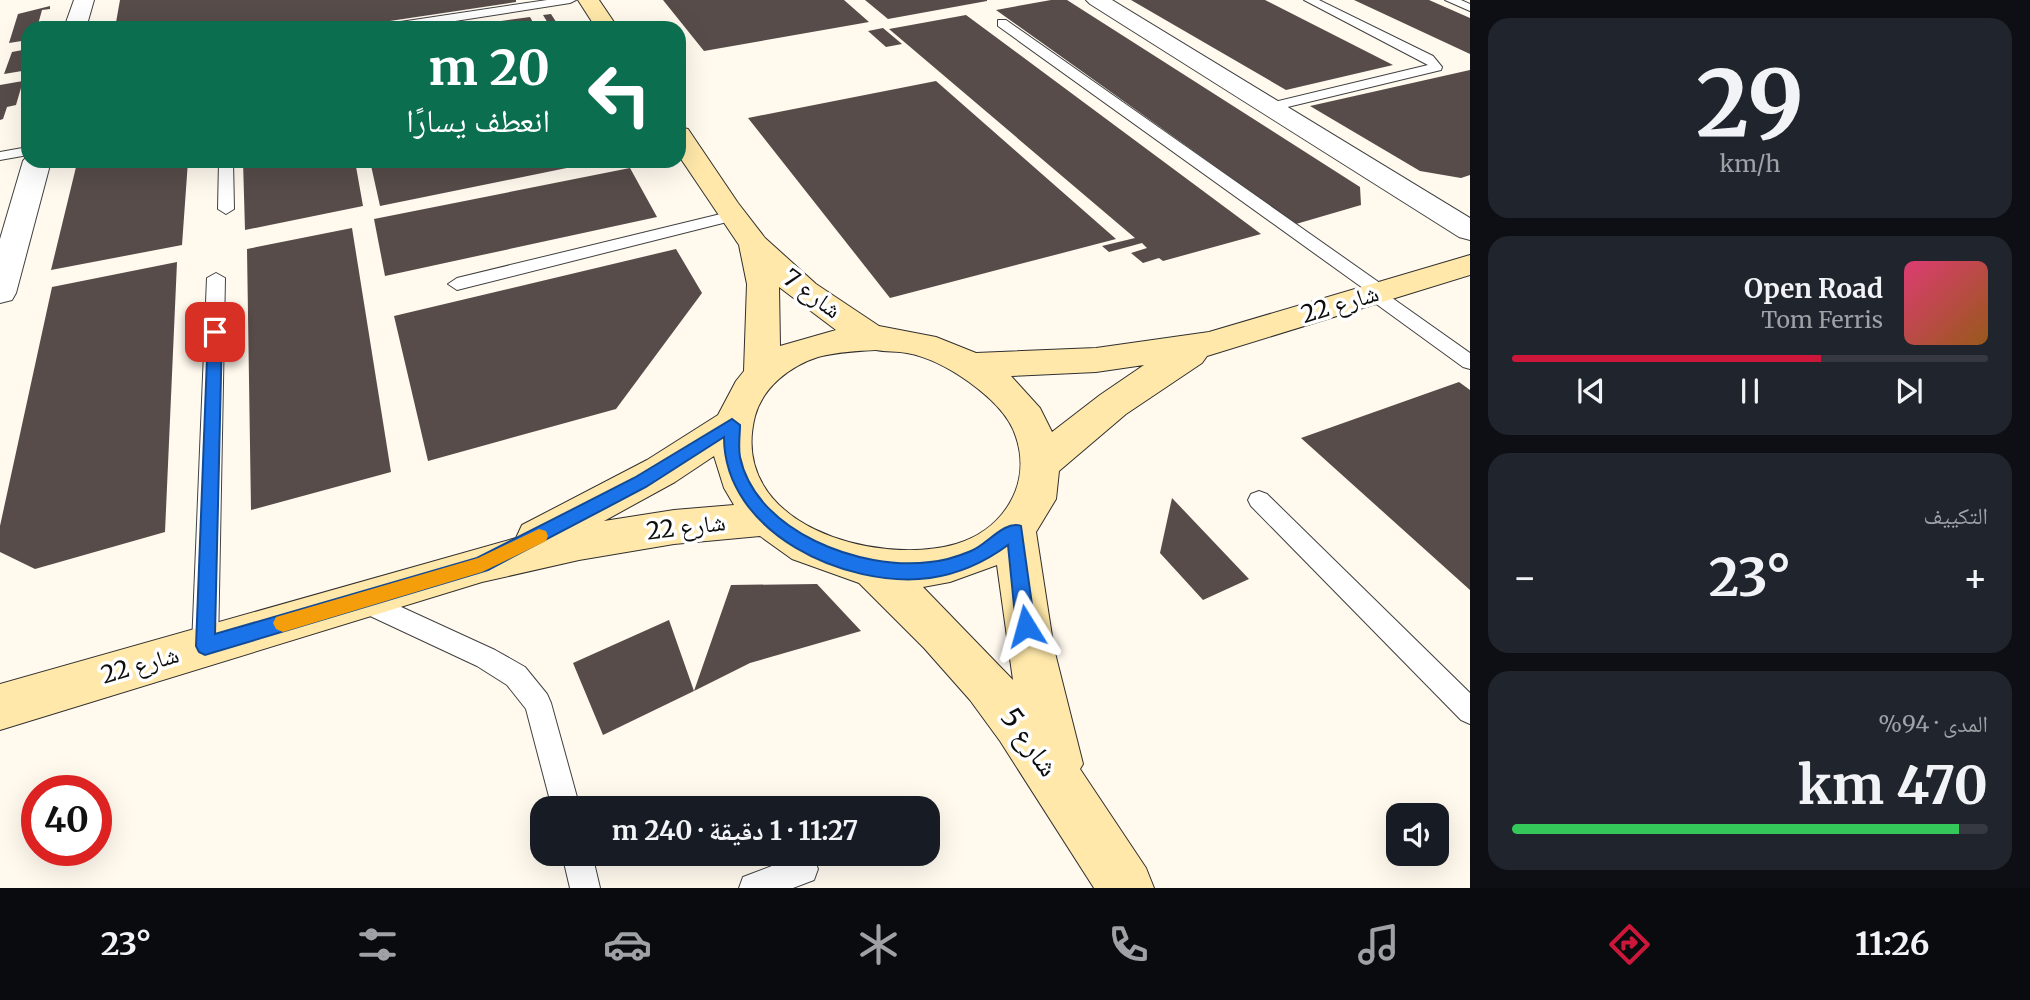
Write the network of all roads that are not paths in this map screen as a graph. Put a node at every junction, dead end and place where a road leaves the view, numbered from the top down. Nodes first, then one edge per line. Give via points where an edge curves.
1 (84, 0) edge
2 (570, 0) edge
3 (588, 0) edge
4 (1097, 0) edge
5 (1310, 0) edge
6 (1451, 0) edge
7 (1470, 8) edge
8 (77, 21) edge
9 (433, 21) edge
10 (602, 21) edge
11 (1002, 23) dead end
12 (1271, 107) junction
13 (686, 146) edge
14 (21, 152) edge
15 (0, 156) edge
16 (36, 168) edge
17 (226, 168) edge
18 (226, 209) dead end
19 (733, 216) junction
20 (1470, 231) edge
21 (753, 246) junction
22 (1470, 265) edge
23 (216, 278) dead end
24 (457, 284) dead end
25 (0, 293) edge
26 (1377, 293) junction
27 (876, 338) junction
28 (1210, 344) junction
29 (1470, 362) edge
30 (972, 366) junction
31 (762, 373) junction
32 (732, 425) junction
33 (1042, 463) junction
34 (1259, 500) dead end
35 (767, 519) junction
36 (1015, 531) junction
37 (482, 564) junction
38 (876, 570) junction
39 (361, 600) junction
40 (205, 646) junction
41 (0, 707) edge
42 (1470, 711) edge
43 (1062, 787) junction
44 (563, 796) edge
45 (580, 866) edge
46 (803, 869) dead end
47 (585, 888) edge
48 (754, 888) edge
49 (1126, 888) edge

1 - 8 street
2 - 9 lane
3 - 10 street
4 - 12 street
5 - 12 lane via 1429,58 1436,67
6 - 7 lane
11 - 26 lane
12 - 20 street
13 - 19 street, شارع 7
14 - 15 lane
16 - 25 street
17 - 18 lane
19 - 21 street, شارع 7
19 - 24 lane
21 - 27 street, شارع 7 via 786,277
21 - 31 street, شارع 7 via 763,284
22 - 26 street, شارع 22
23 - 40 lane
26 - 28 street, شارع 22
26 - 29 lane
27 - 30 street via 942,351
27 - 31 street via 833,341 794,353
28 - 30 street, شارع 22 via 1096,360
28 - 33 street, شارع 22 via 1124,394
30 - 33 street via 1007,392 1031,425
31 - 32 street via 743,397
32 - 35 street via 732,456 740,478
32 - 37 street, شارع 22 via 649,477
33 - 36 street via 1036,498
34 - 42 lane
35 - 37 street, شارع 22 via 674,527
35 - 38 street via 815,551
36 - 38 street via 967,560 930,570
36 - 43 street, شارع 5 via 1037,689
37 - 39 street, شارع 22
38 - 43 street, شارع 5 via 937,629 1000,701
39 - 40 street, شارع 22
39 - 44 lane via 516,676 538,703
40 - 41 street, شارع 22
43 - 49 street
45 - 47 lane
46 - 48 lane

